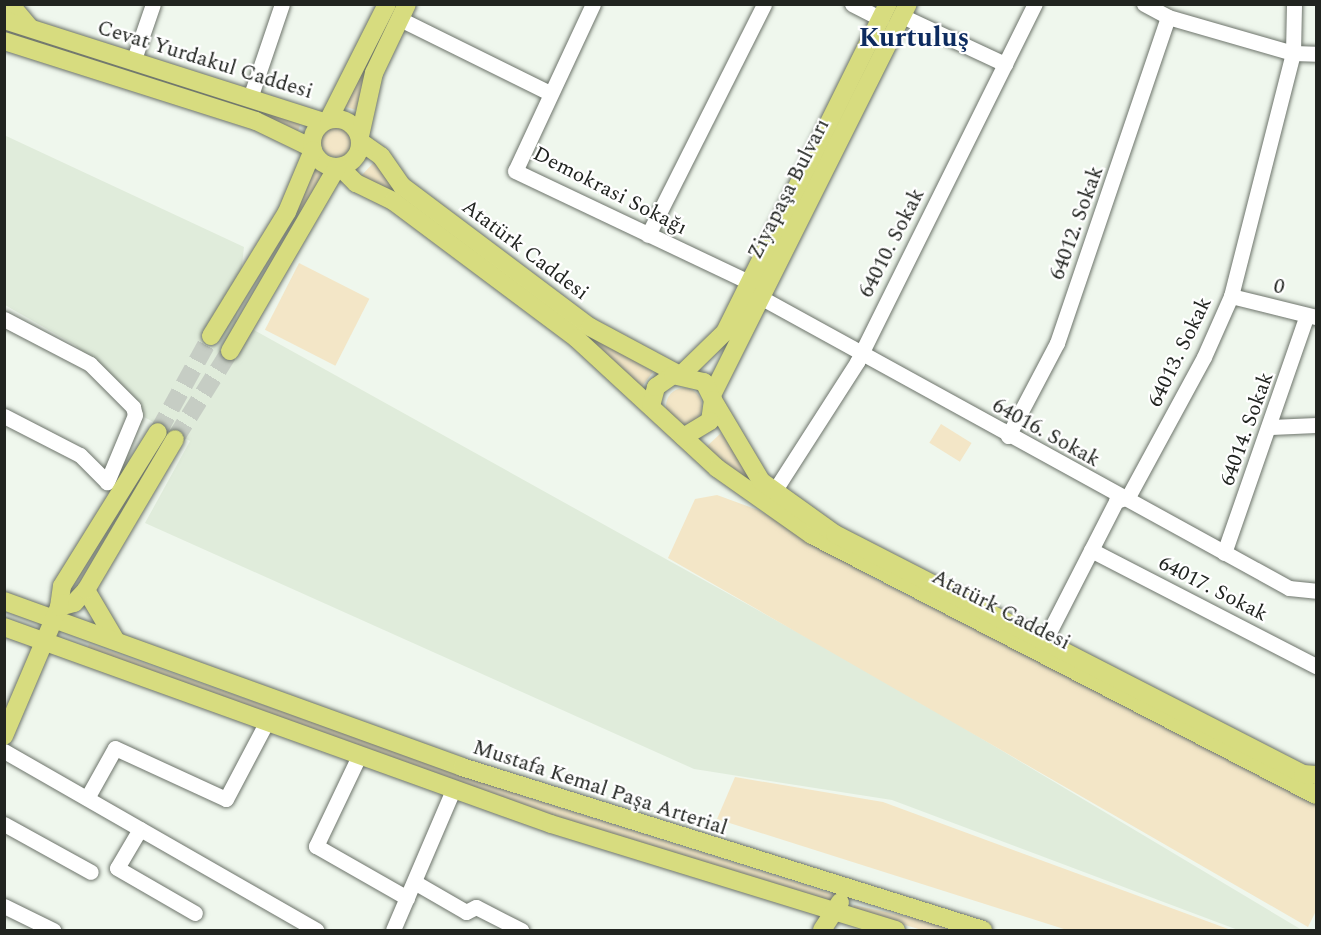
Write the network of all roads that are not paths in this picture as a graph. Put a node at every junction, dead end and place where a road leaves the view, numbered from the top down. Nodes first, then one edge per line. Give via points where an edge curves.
1 (10, 4) edge
2 (153, 4) edge
3 (282, 4) edge
4 (387, 4) edge
5 (593, 4) edge
6 (764, 4) edge
7 (852, 4) edge
8 (1035, 4) edge
9 (1144, 4) edge
10 (1294, 4) edge
11 (895, 11) edge
12 (404, 12) edge
13 (1168, 17) junction
14 (4, 20) edge
15 (30, 28) junction
16 (4, 41) edge
17 (1293, 53) junction
18 (1317, 54) edge
19 (134, 62) junction
20 (1005, 64) junction
21 (550, 93) junction
22 (250, 98) junction
23 (326, 121) junction
24 (360, 139) junction
25 (313, 149) junction
26 (339, 167) junction
27 (648, 235) junction
28 (754, 290) junction
29 (1231, 296) junction
30 (1311, 317) edge
31 (4, 319) edge
32 (211, 336) tunnel mouth
33 (230, 351) tunnel mouth
34 (860, 354) junction
35 (680, 374) junction
36 (713, 397) junction
37 (651, 406) junction
38 (4, 416) edge
39 (1317, 425) edge
40 (1271, 427) junction
41 (1008, 436) junction
42 (683, 437) junction
43 (773, 493) junction
44 (1122, 499) junction
45 (1091, 550) junction
46 (1224, 553) junction
47 (62, 586) junction
48 (86, 590) junction
49 (1317, 591) edge
50 (4, 601) edge
51 (26, 610) junction
52 (56, 613) junction
53 (4, 627) edge
54 (116, 641) junction
55 (1044, 642) junction
56 (45, 643) junction
57 (1317, 666) edge
58 (266, 723) junction
59 (4, 736) edge
60 (4, 751) edge
61 (359, 756) junction
62 (1317, 775) edge
63 (453, 790) junction
64 (1317, 795) edge
65 (87, 798) junction
66 (4, 824) edge
67 (140, 829) junction
68 (92, 872) dead end
69 (803, 876) junction
70 (416, 883) junction
71 (407, 898) junction
72 (811, 905) junction
73 (4, 906) edge
74 (843, 912) junction
75 (923, 912) junction
76 (195, 913) dead end
77 (291, 916) junction
78 (53, 930) edge
79 (284, 930) edge
80 (316, 930) edge
81 (393, 930) edge
82 (521, 930) edge
83 (826, 930) edge
84 (896, 930) edge
85 (983, 930) edge

1 - 15 main road
2 - 19 street
3 - 22 street
4 - 23 main road
5 - 21 street, Demokrasi Sokağı
6 - 27 street
7 - 11 street
8 - 20 street, 64010. Sokak
9 - 13 street
10 - 17 street, 64013. Sokak
11 - 20 street
11 - 28 main road, Ziyapaşa Bulvarı
12 - 21 street
12 - 24 main road via 374,73
13 - 17 street
13 - 41 street, 64012. Sokak via 1057,343
14 - 15 main road, Cevat Yurdakul Caddesi
15 - 19 main road, Cevat Yurdakul Caddesi
16 - 25 main road, Cevat Yurdakul Caddesi via 256,121
17 - 18 street
17 - 29 street, 64013. Sokak
19 - 22 main road, Cevat Yurdakul Caddesi
20 - 34 street, 64010. Sokak
21 - 27 street, Demokrasi Sokağı via 515,171
22 - 23 main road, Cevat Yurdakul Caddesi
23 - 24 main road via 344,120
23 - 25 main road via 312,137
24 - 26 main road via 354,160
24 - 35 main road, Atatürk Caddesi via 381,156 402,186 590,327
25 - 26 main road via 319,160
25 - 32 main road via 287,212
26 - 33 main road
26 - 37 main road, Atatürk Caddesi via 356,183 393,201 576,338
27 - 28 street, Demokrasi Sokağı
28 - 34 street, 64016. Sokak
28 - 35 main road, Ziyapaşa Bulvarı via 725,332
28 - 36 main road, Ziyapaşa Bulvarı
29 - 30 street, 0
29 - 44 street, 64013. Sokak via 1204,357
30 - 40 street, 64014. Sokak
31 - 38 street via 90,364 123,392 135,415 106,482 80,455
34 - 41 street, 64016. Sokak
34 - 43 street, 64010. Sokak
35 - 36 main road via 697,377
35 - 37 main road via 656,387
36 - 42 main road via 703,429
36 - 43 main road, Atatürk Caddesi via 740,451
37 - 42 main road
39 - 40 street
40 - 46 street, 64014. Sokak
41 - 44 street, 64016. Sokak
42 - 64 main road, Atatürk Caddesi via 751,493 878,574
43 - 55 main road, Atatürk Caddesi via 845,540
44 - 45 street, 64013. Sokak
44 - 46 street, 64016. Sokak
45 - 55 street, 64013. Sokak
45 - 57 street, 64017. Sokak
46 - 49 street, 64016. Sokak via 1288,588
47 - 48 main road via 167,435
47 - 51 main road
47 - 52 main road
48 - 52 main road via 74,603
48 - 54 main road
50 - 51 main road, Mustafa Kemal Paşa Arterial
51 - 52 main road, Mustafa Kemal Paşa Arterial
52 - 54 main road, Mustafa Kemal Paşa Arterial
52 - 56 main road
53 - 56 main road
54 - 69 main road, Mustafa Kemal Paşa Arterial via 462,767
55 - 62 main road, Atatürk Caddesi via 1302,774
56 - 58 main road
56 - 59 main road
58 - 61 main road
58 - 65 street via 226,799 116,748
60 - 65 street
61 - 63 main road
61 - 71 street via 316,846
63 - 70 street
63 - 72 main road
65 - 67 street
66 - 68 street
67 - 76 street via 117,868
67 - 77 street
69 - 74 main road via 830,889
69 - 75 main road, Mustafa Kemal Paşa Arterial
70 - 71 street
70 - 82 street via 466,912 476,907
71 - 81 street
72 - 74 main road
72 - 83 main road
73 - 78 street
74 - 75 main road via 903,916
74 - 83 main road
74 - 84 main road
75 - 85 main road, Mustafa Kemal Paşa Arterial
77 - 79 street
77 - 80 street

